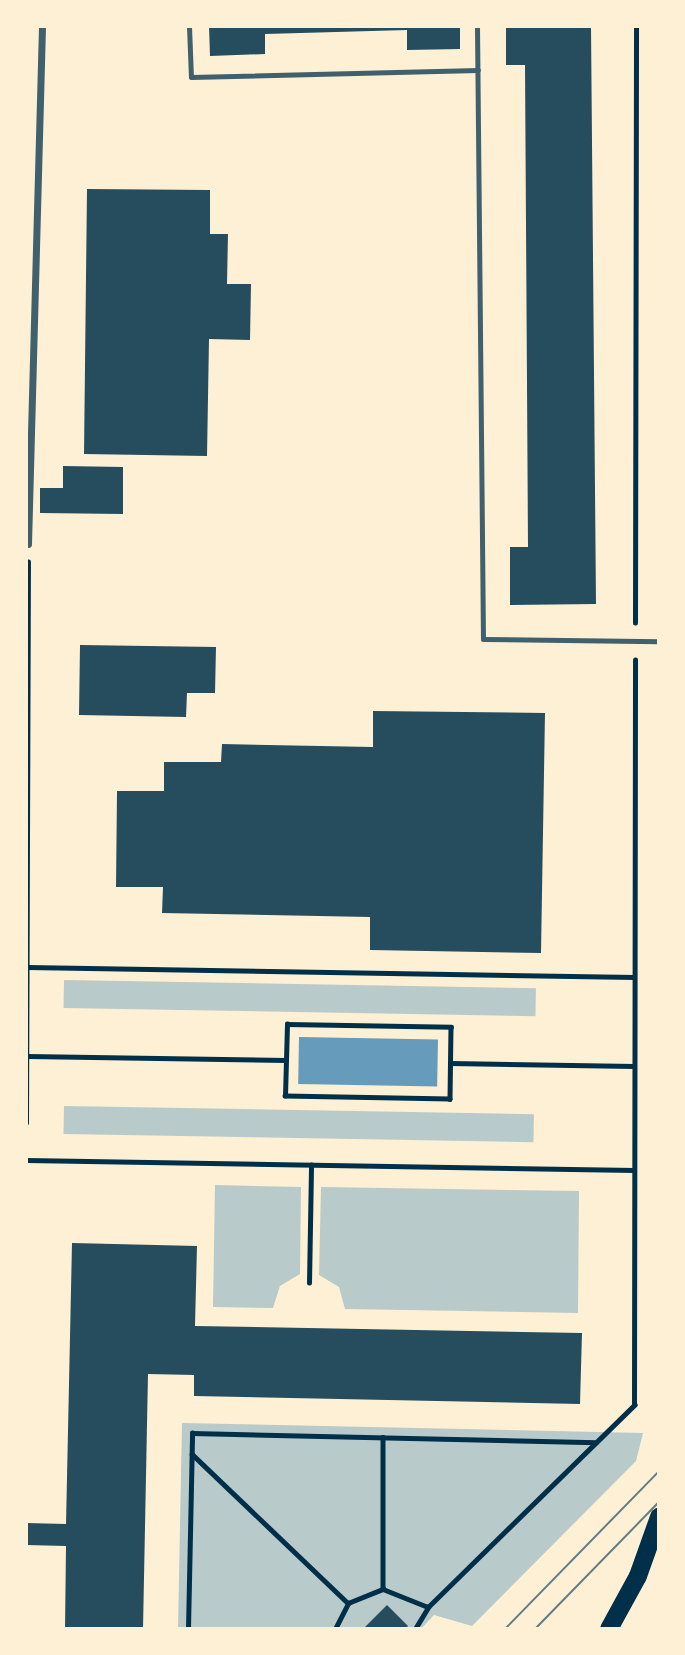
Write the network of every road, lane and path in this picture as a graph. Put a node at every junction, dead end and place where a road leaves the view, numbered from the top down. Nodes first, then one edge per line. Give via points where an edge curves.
1 (42, 26) edge
2 (189, 26) edge
3 (477, 26) edge
4 (636, 26) edge
5 (478, 70) junction
6 (30, 376) edge
7 (27, 544) edge
8 (635, 641) junction
9 (659, 641) edge
10 (27, 967) edge
11 (634, 977) junction
12 (27, 1056) edge
13 (286, 1060) junction
14 (450, 1063) junction
15 (634, 1066) junction
16 (26, 1123) edge
17 (26, 1160) edge
18 (311, 1165) junction
19 (634, 1170) junction
20 (309, 1283) dead end
21 (383, 1437) junction
22 (596, 1442) junction
23 (192, 1454) junction
24 (659, 1517) edge
25 (383, 1589) junction
26 (348, 1603) junction
27 (428, 1607) junction
28 (188, 1629) edge
29 (335, 1629) edge
30 (415, 1629) edge
31 (608, 1629) edge

1 - 6 street
2 - 5 lane via 191,78
3 - 5 lane
4 - 8 path
5 - 8 lane via 483,639
6 - 7 street
7 - 10 path
8 - 9 lane
8 - 11 path
10 - 11 path
10 - 12 path
11 - 15 path
12 - 13 path
12 - 16 path
13 - 14 path via 285,1096 450,1099
13 - 14 path via 286,1024 300,1024 451,1027
14 - 15 path
15 - 19 path
17 - 18 path
18 - 19 path
18 - 20 path
19 - 22 path via 634,1405
21 - 22 path
21 - 23 path via 192,1433
21 - 25 path
22 - 27 path
23 - 26 path
23 - 28 path
24 - 31 main road via 638,1576
25 - 26 path
25 - 27 path
26 - 29 path
27 - 30 path

